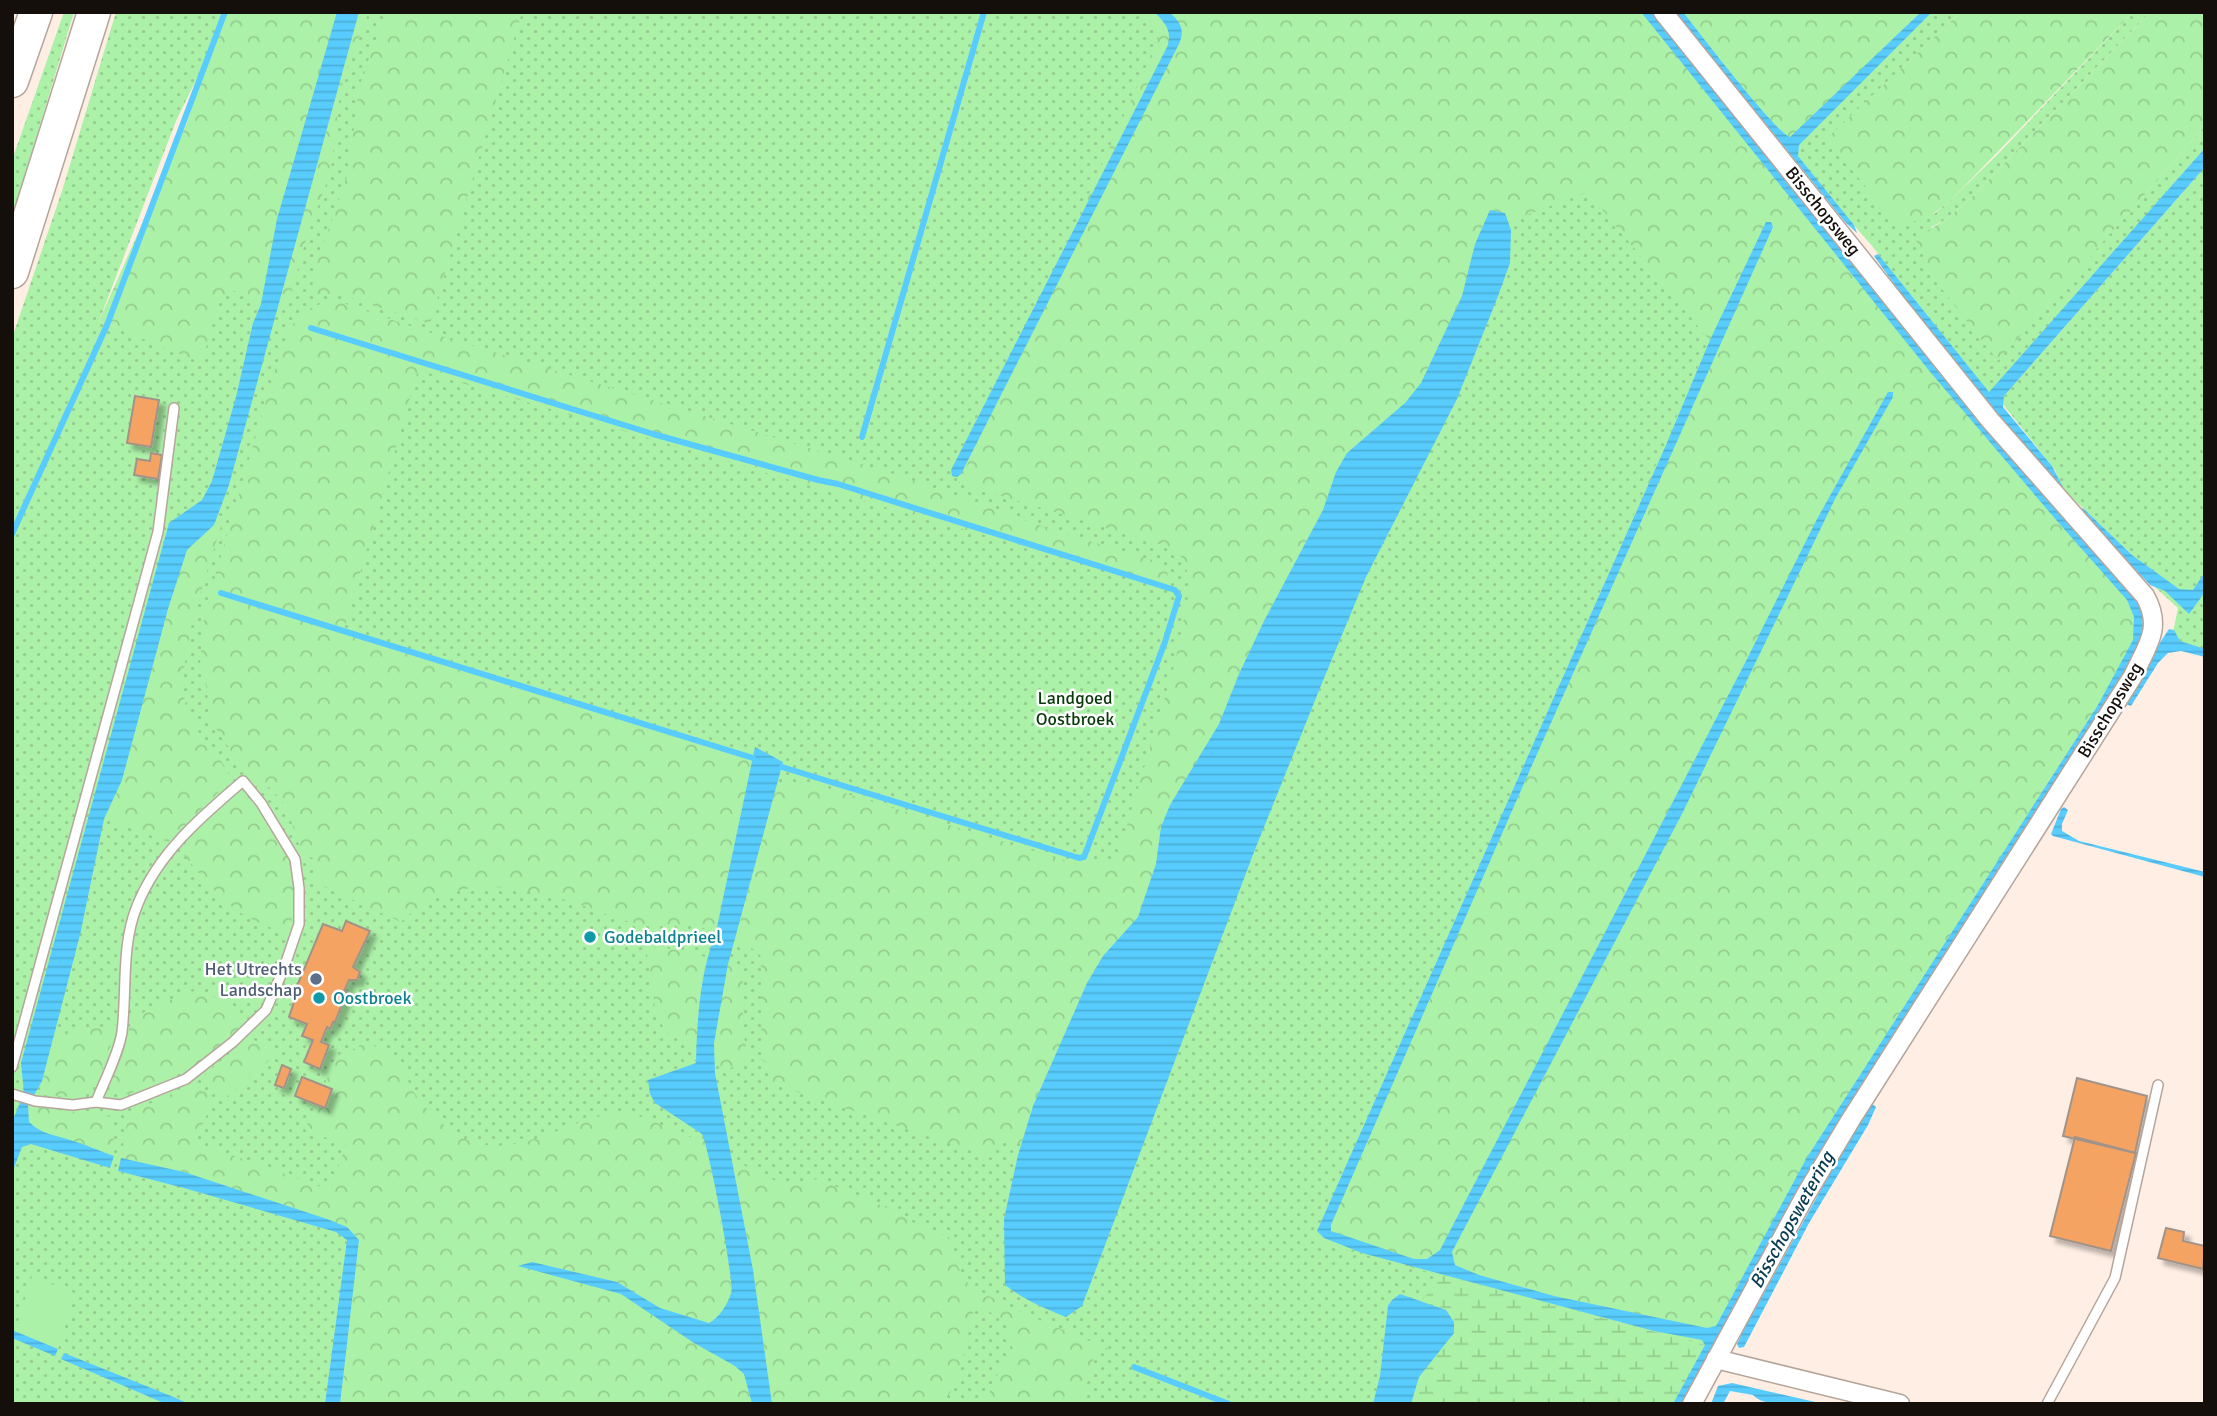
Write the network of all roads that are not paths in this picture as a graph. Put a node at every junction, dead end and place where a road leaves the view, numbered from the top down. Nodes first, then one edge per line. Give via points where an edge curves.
1 (36, 12) edge
2 (94, 12) edge
3 (1663, 12) edge
4 (12, 80) edge
5 (12, 272) edge
6 (174, 408) dead end
7 (12, 1067) edge
8 (2158, 1086) dead end
9 (15, 1096) edge
10 (96, 1102) junction
11 (1716, 1359) junction
12 (1692, 1404) edge
13 (1900, 1404) edge
14 (2047, 1404) edge

1 - 4 highway
2 - 5 highway
3 - 11 street, Bisschopsweg via 1990,419 2145,596 2154,628 2133,676 1830,1153
6 - 7 lane via 158,532
8 - 14 lane via 2115,1278
9 - 10 lane via 73,1105
10 - 10 lane via 121,1105 186,1079 266,1010 299,925 299,888 295,859 243,781 161,860 137,906 128,939 122,1035
11 - 12 street, Bisschopsweg
11 - 13 street

